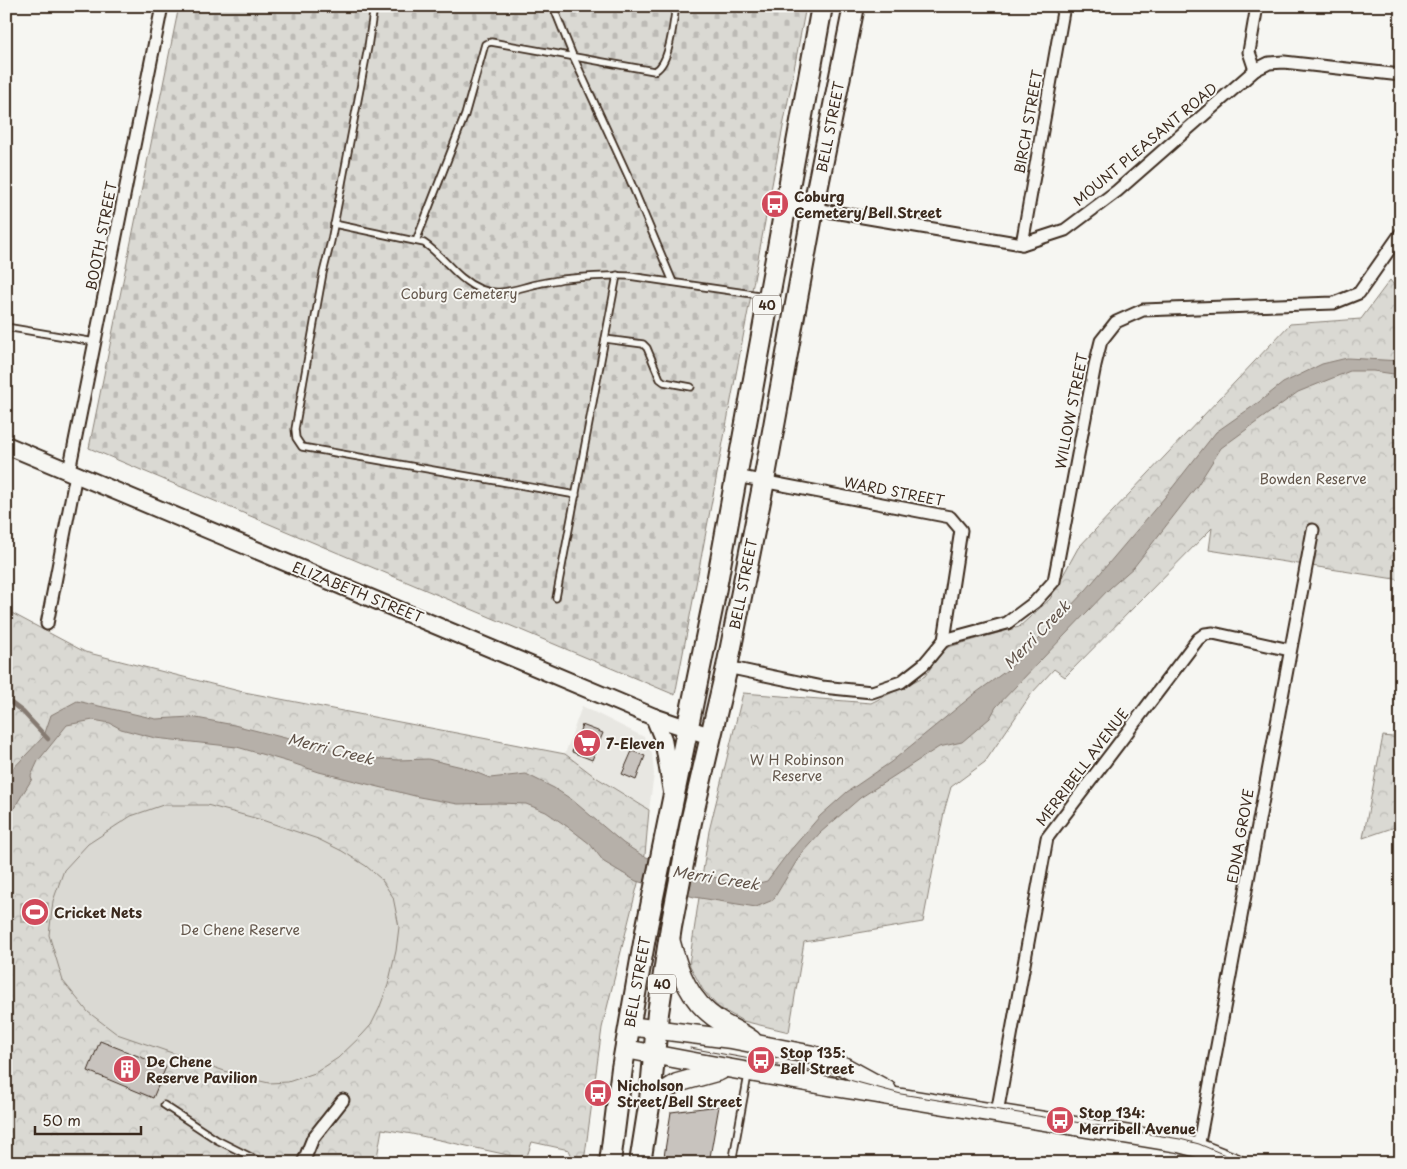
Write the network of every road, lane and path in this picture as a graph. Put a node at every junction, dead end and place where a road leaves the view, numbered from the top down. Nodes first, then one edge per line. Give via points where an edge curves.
1 (162, 6) edge
2 (374, 6) edge
3 (553, 6) edge
4 (676, 6) edge
5 (822, 6) edge
6 (854, 6) edge
7 (1064, 6) edge
8 (1257, 6) edge
9 (573, 56) junction
10 (1255, 70) junction
11 (1401, 75) edge
12 (786, 204) junction
13 (813, 210) junction
14 (334, 224) junction
15 (1401, 233) edge
16 (416, 240) junction
17 (1022, 244) junction
18 (617, 275) junction
19 (673, 282) junction
20 (768, 297) junction
21 (6, 327) edge
22 (605, 339) junction
23 (95, 342) junction
24 (691, 386) dead end
25 (6, 445) edge
26 (73, 473) junction
27 (736, 476) junction
28 (764, 481) junction
29 (576, 495) junction
30 (1313, 530) dead end
31 (556, 598) dead end
32 (47, 624) dead end
33 (944, 640) junction
34 (1290, 650) junction
35 (727, 667) junction
36 (654, 717) junction
37 (688, 728) junction
38 (710, 736) junction
39 (673, 795) junction
40 (670, 932) junction
41 (629, 1026) junction
42 (657, 1031) junction
43 (756, 1044) junction
44 (626, 1049) junction
45 (655, 1055) junction
46 (728, 1069) junction
47 (748, 1073) junction
48 (906, 1097) junction
49 (343, 1100) dead end
50 (650, 1100) junction
51 (164, 1105) dead end
52 (997, 1113) junction
53 (1198, 1148) junction
54 (611, 1155) edge
55 (641, 1157) edge
56 (263, 1163) edge
57 (303, 1163) edge
58 (732, 1163) edge
59 (1236, 1163) edge

1 - 23 street, BOOTH STREET
2 - 14 lane
3 - 9 lane
4 - 9 lane via 666,58 659,69 648,70
5 - 12 highway, BELL STREET / 40
6 - 13 highway, BELL STREET / 40
7 - 17 street, BIRCH STREET
8 - 10 street via 1249,52
9 - 16 lane via 491,42 485,44 466,115
9 - 19 lane
10 - 11 street, MOUNT PLEASANT ROAD via 1269,62 1284,62
10 - 17 street, MOUNT PLEASANT ROAD via 1117,191 1065,230
12 - 13 street, MOUNT PLEASANT ROAD
12 - 20 highway, BELL STREET / 40
13 - 17 street, MOUNT PLEASANT ROAD
13 - 28 highway, BELL STREET / 40
14 - 16 lane
14 - 29 lane via 295,429 302,448
15 - 33 street, WILLOW STREET via 1359,293 1334,303 1143,310 1116,322 1100,341 1054,581 1035,602 1007,622
16 - 18 lane via 430,247 455,273 487,292 564,279
18 - 19 lane
18 - 22 lane
19 - 20 lane
20 - 27 highway, BELL STREET / 40
21 - 23 lane
22 - 24 lane via 643,344 660,379
22 - 29 lane
23 - 26 street, BOOTH STREET
25 - 26 main road, ELIZABETH STREET
26 - 32 street, BOOTH STREET
26 - 36 main road, ELIZABETH STREET
27 - 28 street, WARD STREET
27 - 37 highway, BELL STREET / 40
28 - 33 street, WARD STREET via 950,517 961,530
28 - 35 highway, BELL STREET / 40
29 - 31 lane
30 - 34 street, EDNA GROVE
33 - 35 street via 924,664 901,682 872,692 822,687
34 - 52 street, MERRIBELL AVENUE via 1213,633 1198,638 1047,838
34 - 53 street, EDNA GROVE
35 - 38 highway, BELL STREET / 40
36 - 37 main road, ELIZABETH STREET
36 - 39 main road via 663,739
37 - 38 main road, ELIZABETH STREET
37 - 39 highway, BELL STREET / 40
38 - 40 highway, BELL STREET / 40
39 - 41 highway, BELL STREET / 40
40 - 42 highway, BELL STREET / 40
40 - 43 main road via 678,968 695,999 720,1022
41 - 42 main road
41 - 44 highway, BELL STREET / 40
42 - 43 main road
42 - 45 highway, BELL STREET / 40
43 - 48 main road via 826,1059
44 - 45 main road
44 - 54 highway, BELL STREET / 40
45 - 46 main road
45 - 50 highway, BELL STREET / 40
46 - 47 main road
46 - 50 main road via 677,1083
47 - 48 main road
47 - 58 lane
48 - 52 main road
49 - 57 street via 313,1138
50 - 55 highway, BELL STREET / 40
51 - 56 lane via 217,1140
52 - 53 main road
53 - 59 main road
54 - 55 highway

